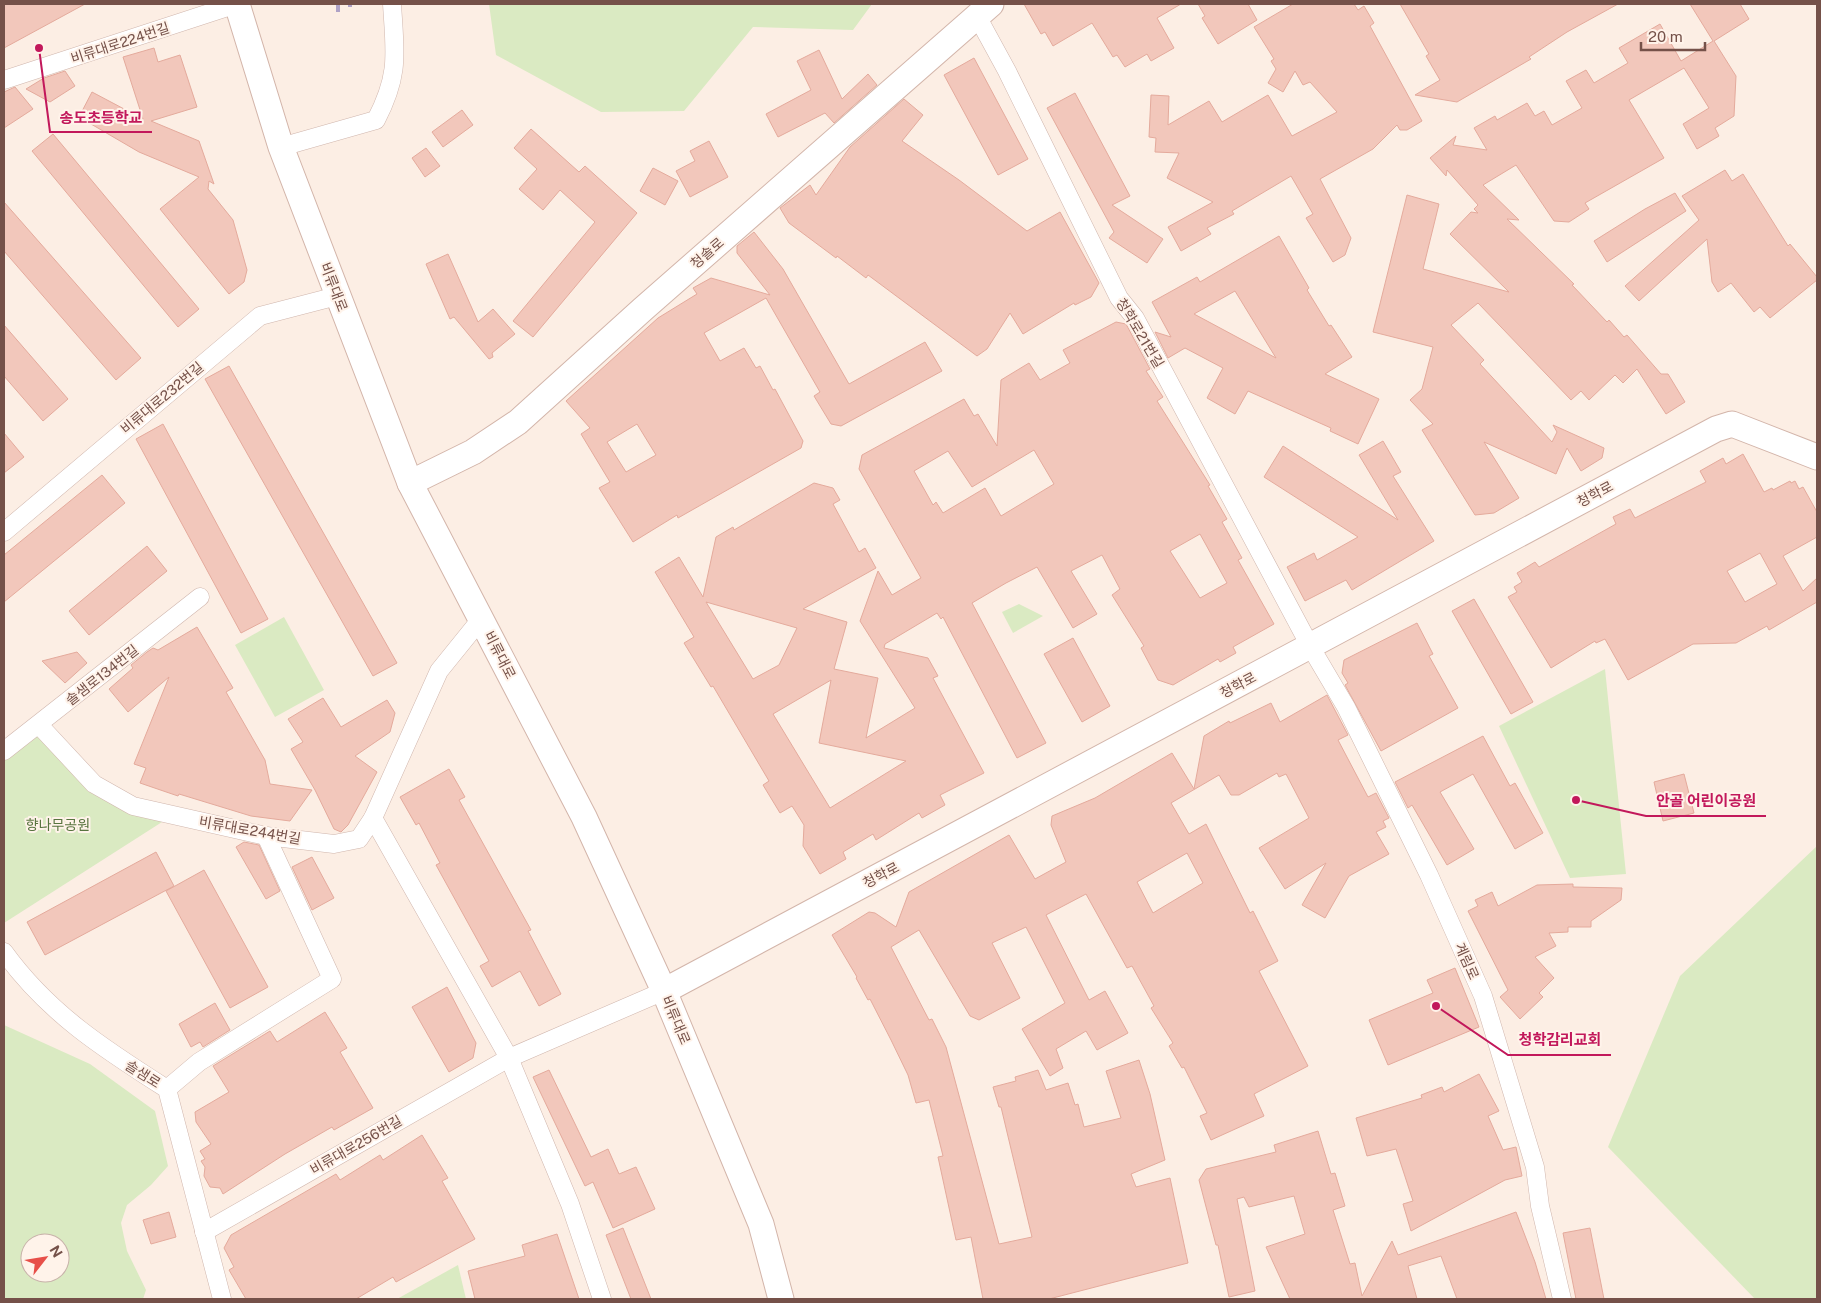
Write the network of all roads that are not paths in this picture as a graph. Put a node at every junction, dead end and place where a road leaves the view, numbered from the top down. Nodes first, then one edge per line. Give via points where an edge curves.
1 (237, 4) edge
2 (392, 4) edge
3 (984, 10) edge
4 (4, 80) edge
5 (281, 147) junction
6 (337, 296) junction
7 (1817, 457) edge
8 (410, 483) junction
9 (4, 532) edge
10 (200, 597) dead end
11 (482, 619) junction
12 (1310, 646) junction
13 (39, 725) junction
14 (4, 751) edge
15 (373, 818) junction
16 (266, 836) junction
17 (4, 952) edge
18 (664, 991) junction
19 (508, 1058) junction
20 (167, 1089) junction
21 (204, 1232) junction
22 (222, 1299) edge
23 (602, 1299) edge
24 (781, 1299) edge
25 (1562, 1299) edge

1 - 4 street, 비류대로224번길
1 - 5 street, 비류대로
2 - 5 street via 396,61 389,95 376,120
3 - 8 street, 청솔로 via 518,422 473,452
3 - 12 street, 청학로21번길 via 1007,71 1119,298 1135,318
5 - 6 street, 비류대로
6 - 8 street, 비류대로
6 - 9 street, 비류대로232번길 via 260,316
7 - 12 street, 청학로 via 1732,424 1716,429
8 - 11 street, 비류대로
10 - 13 street, 솔샘로134번길
11 - 15 street, 비류대로244번길 via 439,671
11 - 18 street, 비류대로 via 584,817
12 - 18 street, 청학로
12 - 25 street, 계림로 via 1346,707 1429,875 1483,996 1535,1166 1540,1206
13 - 14 street, 솔샘로134번길
13 - 16 street, 비류대로244번길 via 94,784 133,806
15 - 16 street, 비류대로244번길 via 359,839 334,844
15 - 19 street
16 - 20 street via 332,979 199,1062
17 - 20 street, 솔샘로 via 21,975 60,1015 99,1046
18 - 19 street, 비류대로256번길
18 - 24 street, 비류대로 via 761,1224
19 - 21 street, 비류대로256번길
19 - 23 street via 570,1204
20 - 21 street, 솔샘로
21 - 22 street, 솔샘로

